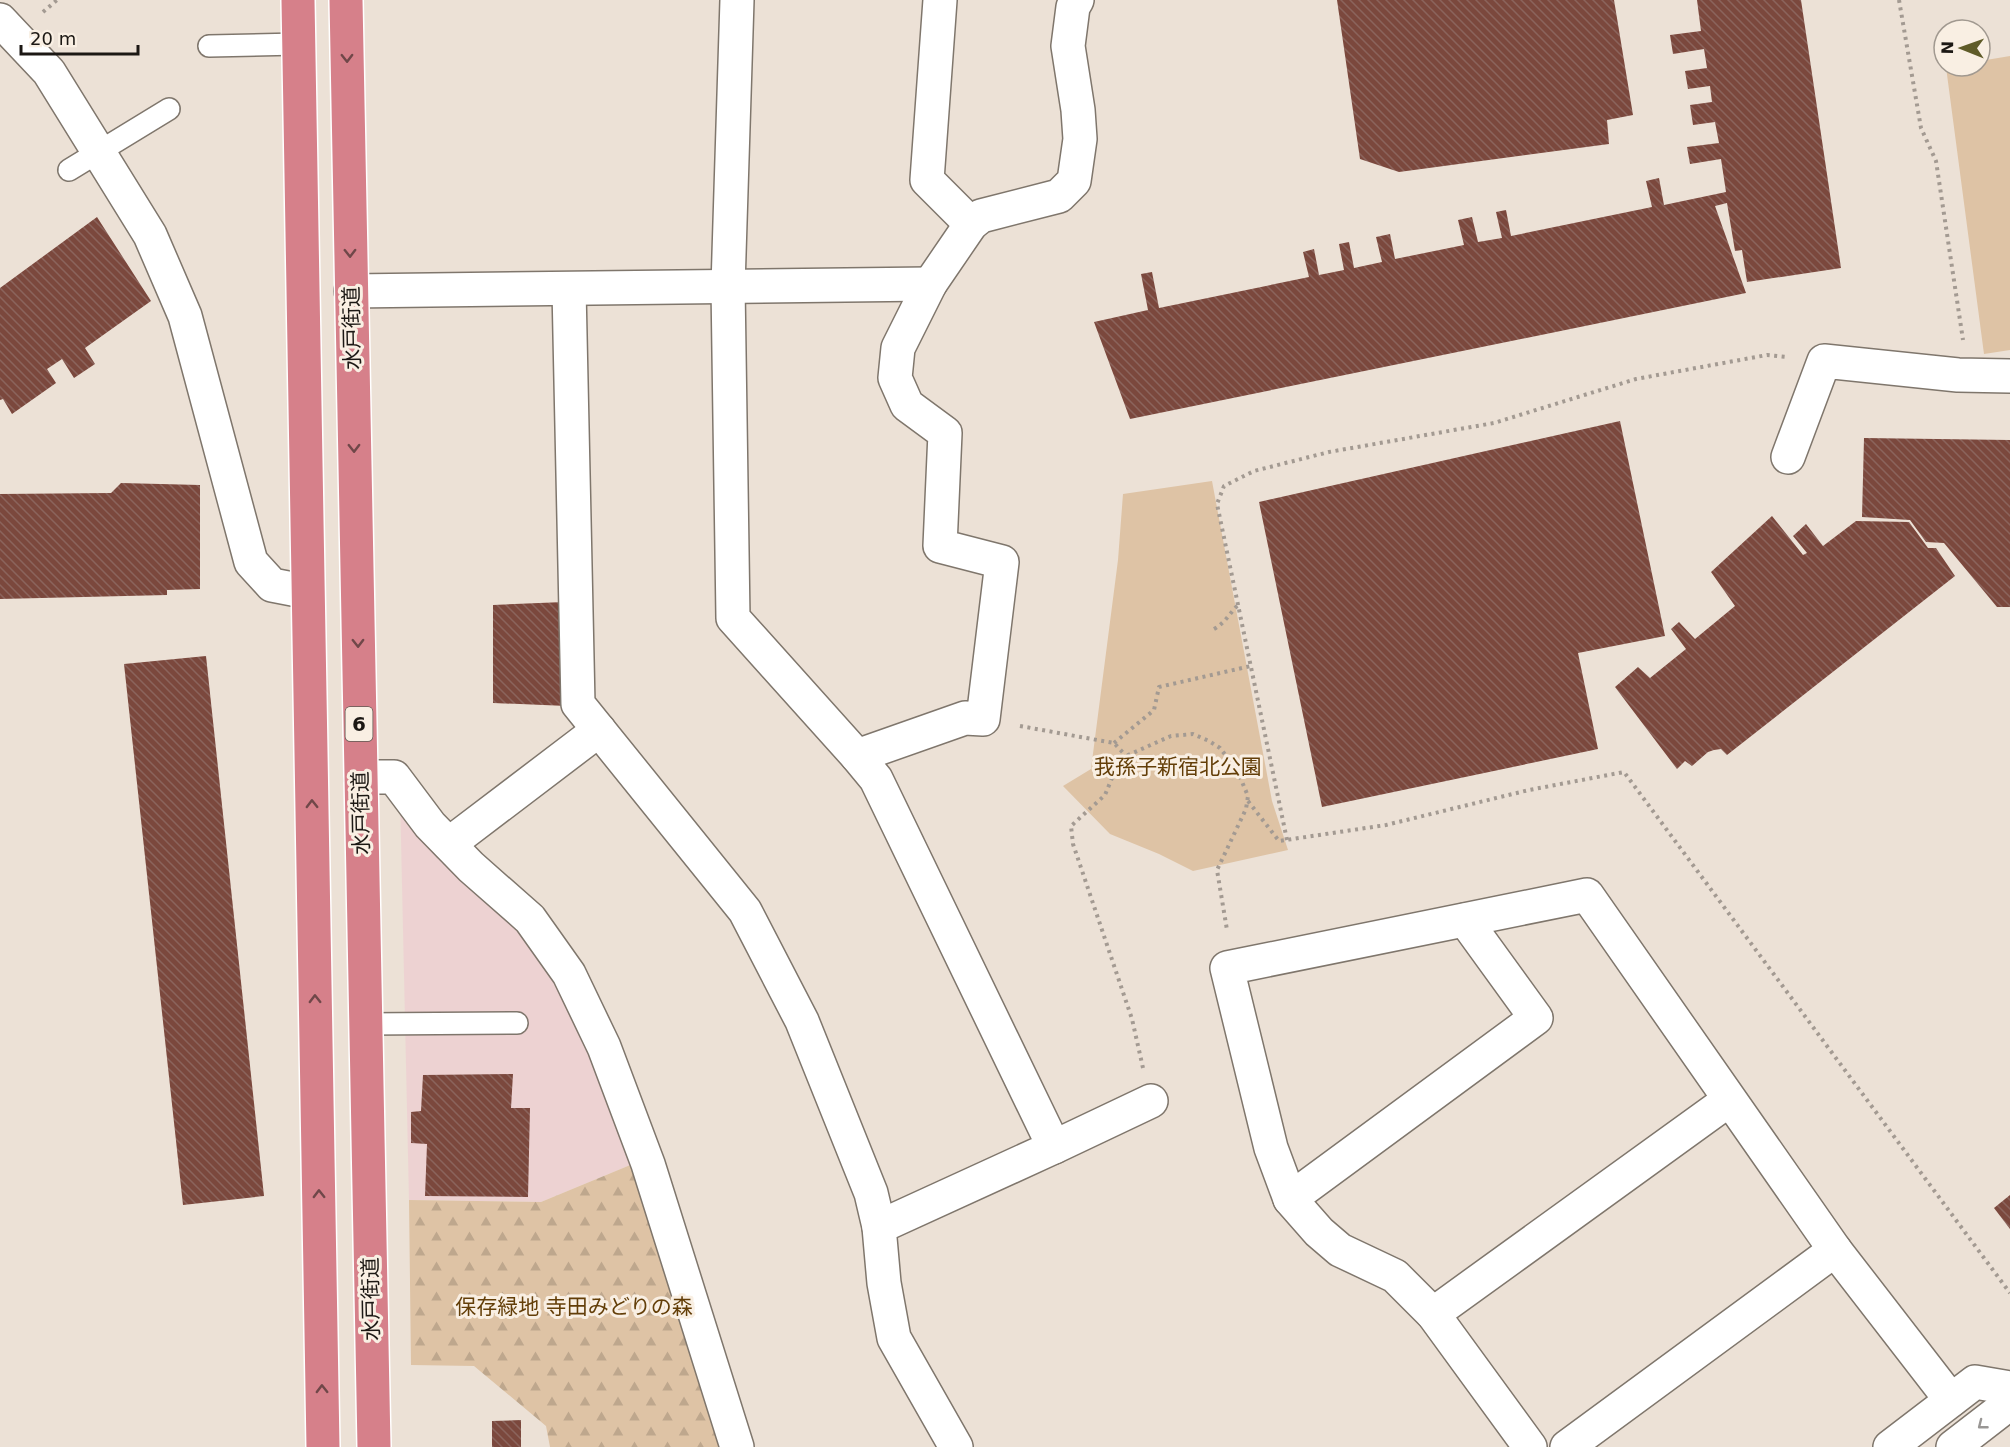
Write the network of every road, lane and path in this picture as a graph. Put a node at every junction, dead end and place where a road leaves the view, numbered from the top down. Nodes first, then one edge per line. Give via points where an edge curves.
1 (298, 0) edge
2 (346, 0) edge
3 (737, 0) edge
4 (940, 0) edge
5 (1077, 0) edge
6 (1899, 0) edge
7 (0, 20) edge
8 (298, 44) junction
9 (209, 46) dead end
10 (169, 109) dead end
11 (98, 152) junction
12 (69, 170) dead end
13 (971, 224) junction
14 (930, 284) junction
15 (728, 286) junction
16 (569, 289) junction
17 (351, 291) junction
18 (1824, 361) junction
19 (1968, 375) junction
20 (2010, 376) edge
21 (1788, 457) dead end
22 (308, 592) junction
23 (1238, 605) junction
24 (1215, 629) dead end
25 (1251, 666) junction
26 (983, 719) junction
27 (599, 729) junction
28 (1114, 743) junction
29 (857, 756) junction
30 (1126, 756) junction
31 (361, 777) junction
32 (1287, 840) dead end
33 (449, 844) junction
34 (1465, 920) junction
35 (1236, 966) junction
36 (517, 1023) dead end
37 (365, 1024) junction
38 (1729, 1100) junction
39 (1151, 1101) joint
40 (1054, 1147) junction
41 (1290, 1199) junction
42 (879, 1227) junction
43 (1835, 1250) junction
44 (1433, 1314) junction
45 (2010, 1388) edge
46 (1952, 1400) junction
47 (2010, 1403) edge
48 (323, 1447) edge
49 (374, 1447) edge
50 (737, 1447) edge
51 (956, 1447) edge
52 (1530, 1447) edge
53 (1567, 1447) edge
54 (1890, 1447) edge
55 (1953, 1447) edge

1 - 8 highway
2 -> 17 highway, 水戸街道 / 6
3 - 15 street
4 - 13 street via 927,180
5 - 13 street via 1068,46 1080,139 1074,181 1059,196 981,216
6 - 19 path via 1921,128 1936,160
7 - 11 street via 48,72
8 - 9 lane
8 - 22 highway
10 - 11 lane
11 - 12 lane
11 - 22 street via 150,235 185,316 251,562 272,585
13 - 14 street
14 - 15 street
14 - 26 street via 897,348 895,378 907,405 945,433 940,546 1002,562
15 - 16 street
15 - 29 street via 733,618
16 - 17 street
16 - 27 street via 578,704
17 -> 31 highway, 水戸街道 / 6
18 - 19 street
18 - 21 street
18 - 23 path via 1767,355 1713,364 1636,379 1494,423 1329,452 1254,471 1224,486 1217,504
19 - 20 street
48 -> 22 highway
23 - 24 path via 1224,624
23 - 25 path
25 - 28 path via 1159,687 1154,710
25 - 32 path
26 - 28 path
26 - 29 street via 965,718
27 - 33 street
27 - 42 street via 746,911 802,1021 871,1193
28 - 30 path
29 - 40 street via 876,779
30 - 35 path via 1171,736 1193,734 1220,748 1237,770 1248,796 1246,809 1217,870
30 - 39 path via 1105,795 1071,826 1073,844 1132,1019
31 - 33 street via 394,777
31 - 37 highway, 水戸街道 / 6
33 - 50 street via 530,919 569,974 604,1047 648,1164
34 - 35 street
34 - 38 street via 1587,895
34 - 41 street via 1536,1018
35 - 41 street via 1227,968 1271,1148
36 - 37 lane
37 - 49 highway, 水戸街道 / 6
38 - 43 street
38 - 44 street
39 - 40 street
40 - 42 street
41 - 44 street via 1340,1250 1395,1276
42 - 51 street via 894,1338
43 - 46 street
43 - 53 street
44 - 52 street
45 - 46 street via 1975,1382
46 - 54 street
47 -> 55 street

